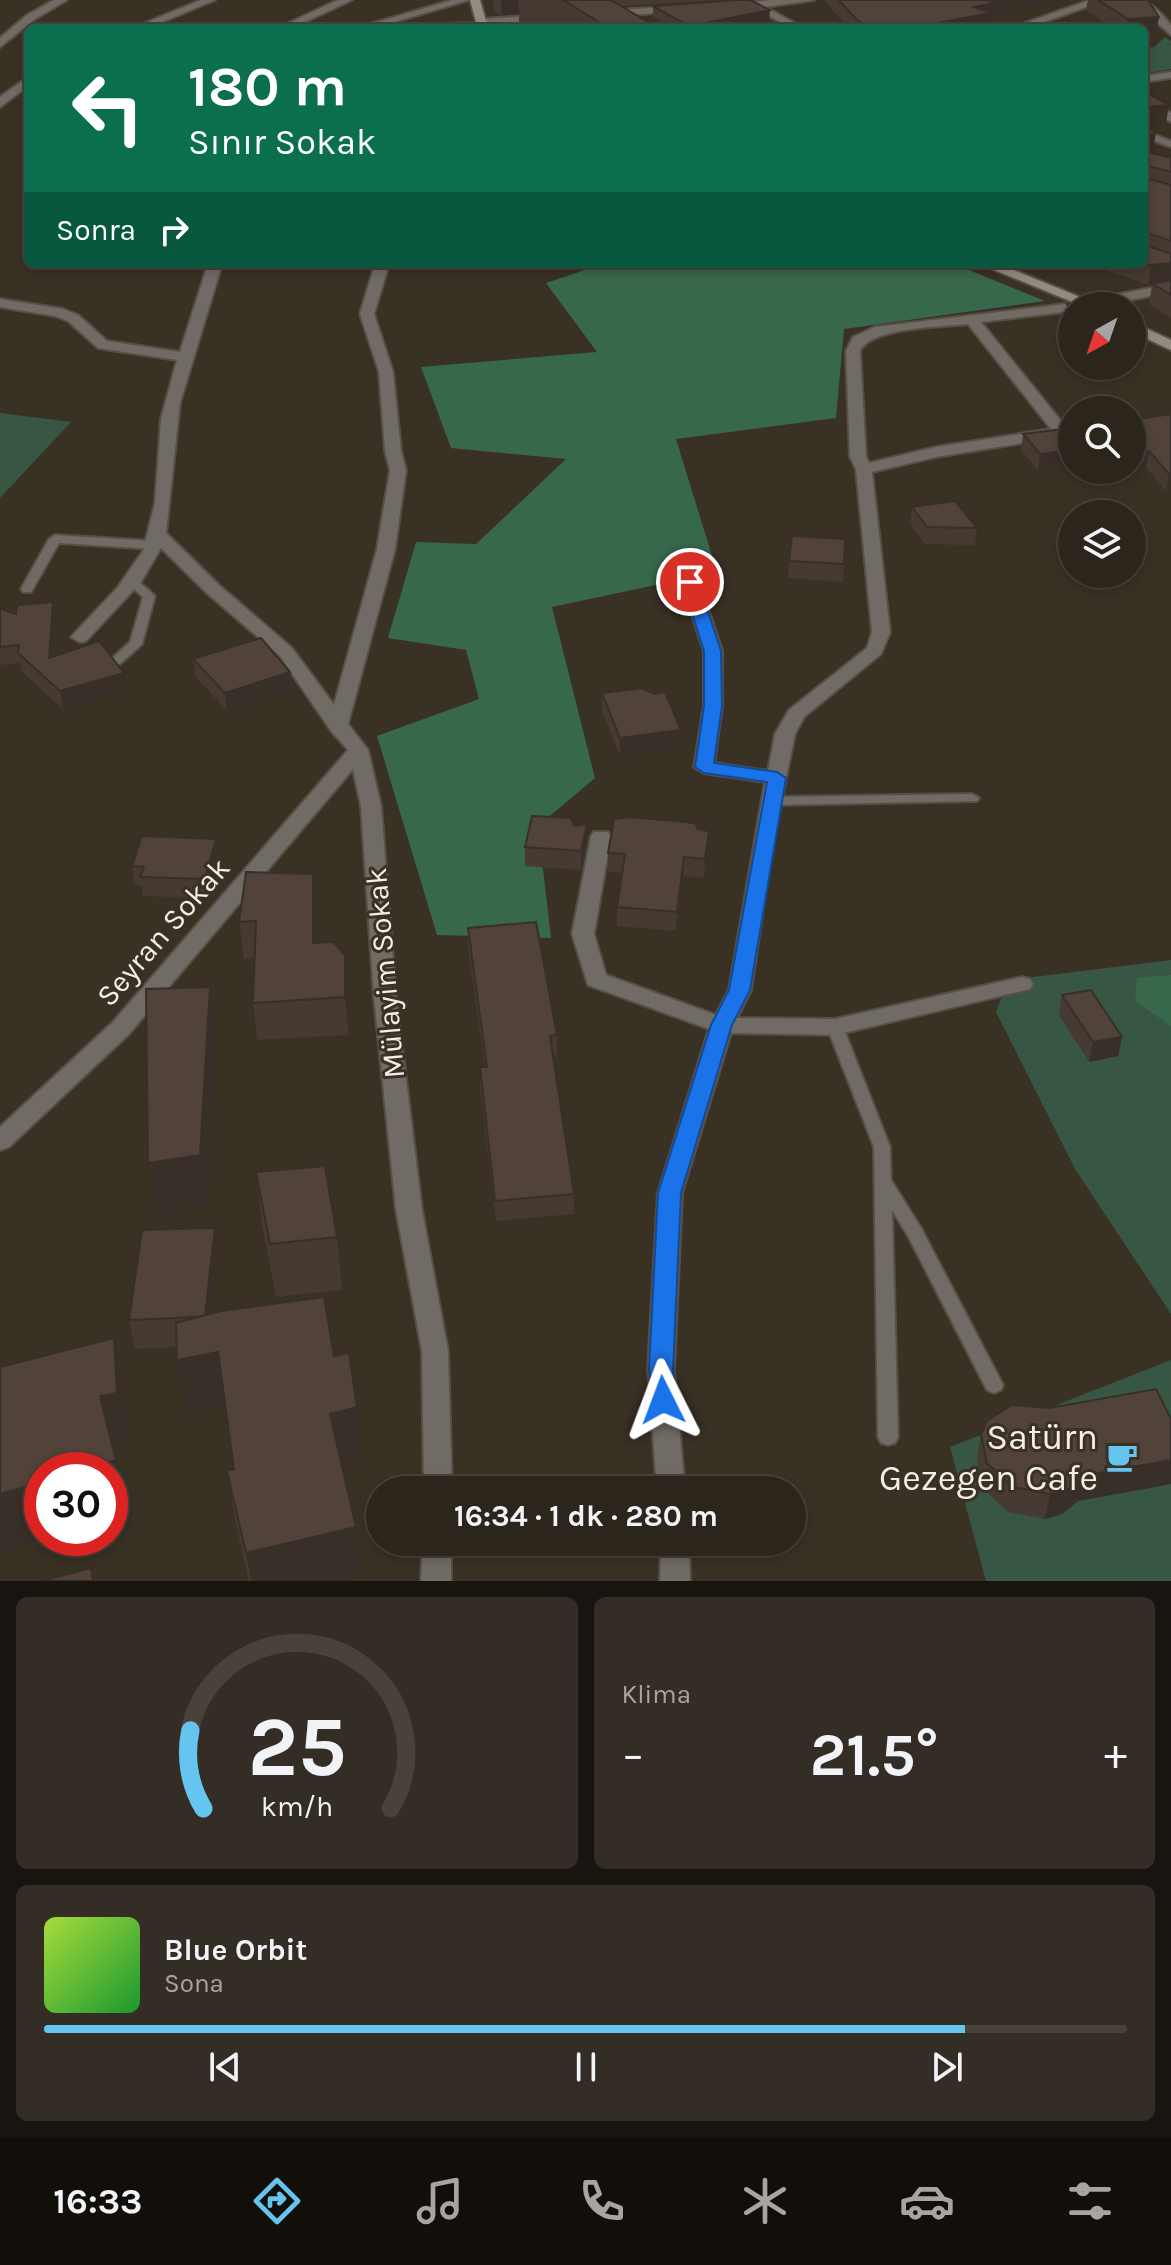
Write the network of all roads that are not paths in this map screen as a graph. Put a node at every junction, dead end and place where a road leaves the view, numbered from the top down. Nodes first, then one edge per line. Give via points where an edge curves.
1 (62, 0) edge
2 (210, 0) edge
3 (347, 0) edge
4 (464, 0) edge
5 (475, 0) edge
6 (598, 0) edge
7 (809, 0) edge
8 (1101, 0) edge
9 (1136, 0) edge
10 (753, 5) junction
11 (721, 7) edge
12 (690, 9) edge
13 (611, 13) junction
14 (597, 14) edge
15 (553, 17) dead end
16 (148, 24) edge
17 (292, 24) edge
18 (377, 24) edge
19 (485, 24) edge
20 (494, 24) edge
21 (631, 24) edge
22 (791, 24) edge
23 (1028, 24) edge
24 (1171, 32) edge
25 (0, 44) edge
26 (1171, 75) edge
27 (1148, 78) edge
28 (24, 83) edge
29 (0, 103) edge
30 (1148, 105) edge
31 (1171, 118) edge
32 (1148, 135) edge
33 (1171, 144) edge
34 (214, 268) edge
35 (381, 268) edge
36 (996, 268) edge
37 (1171, 288) edge
38 (1146, 293) edge
39 (1058, 295) edge
40 (0, 303) edge
41 (1058, 309) edge
42 (972, 320) junction
43 (1146, 333) edge
44 (1171, 346) edge
45 (184, 357) junction
46 (1058, 420) edge
47 (1058, 432) edge
48 (864, 469) junction
49 (156, 539) junction
50 (132, 582) junction
51 (690, 582) dead end
52 (27, 589) dead end
53 (80, 637) dead end
54 (115, 661) edge
55 (338, 727) junction
56 (358, 750) junction
57 (777, 778) junction
58 (972, 798) dead end
59 (772, 801) junction
60 (601, 836) dead end
61 (1022, 984) dead end
62 (722, 1025) junction
63 (835, 1027) junction
64 (0, 1141) edge
65 (881, 1179) junction
66 (994, 1385) dead end
67 (888, 1437) dead end
68 (438, 1476) edge
69 (670, 1476) edge
70 (437, 1556) edge
71 (675, 1556) edge
72 (436, 1581) edge
73 (675, 1581) edge

1 - 25 street via 31,17
2 - 16 street
3 - 17 street
4 - 18 street
5 - 19 main road
6 - 13 street
7 - 10 street
8 - 23 street
9 - 24 street
10 - 11 street
10 - 22 street
12 - 13 street
13 - 14 street
13 - 21 street
15 - 20 street
26 - 27 street
28 - 29 street
30 - 31 street
32 - 33 lane
34 - 45 street via 207,304
35 - 55 street via 367,314 386,372 398,470 386,549
36 - 39 main road
37 - 38 street
40 - 45 street via 73,318 103,345
41 - 42 street
42 - 46 street
42 - 48 street via 875,331 858,340 852,379 858,457
43 - 44 main road
45 - 49 street via 171,406
47 - 48 street
48 - 57 street via 881,632 875,650 796,714 785,734
49 - 50 street
49 - 52 lane via 55,539
49 - 55 street, Mülayim Sokak via 286,652
50 - 53 street
50 - 54 lane via 149,596 136,644
51 - 57 street via 713,651 713,706 704,767
55 - 56 street, Mülayim Sokak
56 - 64 street, Seyran Sokak via 121,1028
56 - 68 street, Mülayim Sokak via 371,806 409,1210 435,1351
57 - 59 street
58 - 59 lane
59 - 62 street via 740,990
60 - 62 street via 583,934 596,980
61 - 63 street
62 - 63 street
62 - 69 street via 670,1193 661,1370
63 - 65 lane via 882,1147
65 - 66 lane
65 - 67 lane
70 - 72 street
71 - 73 street

